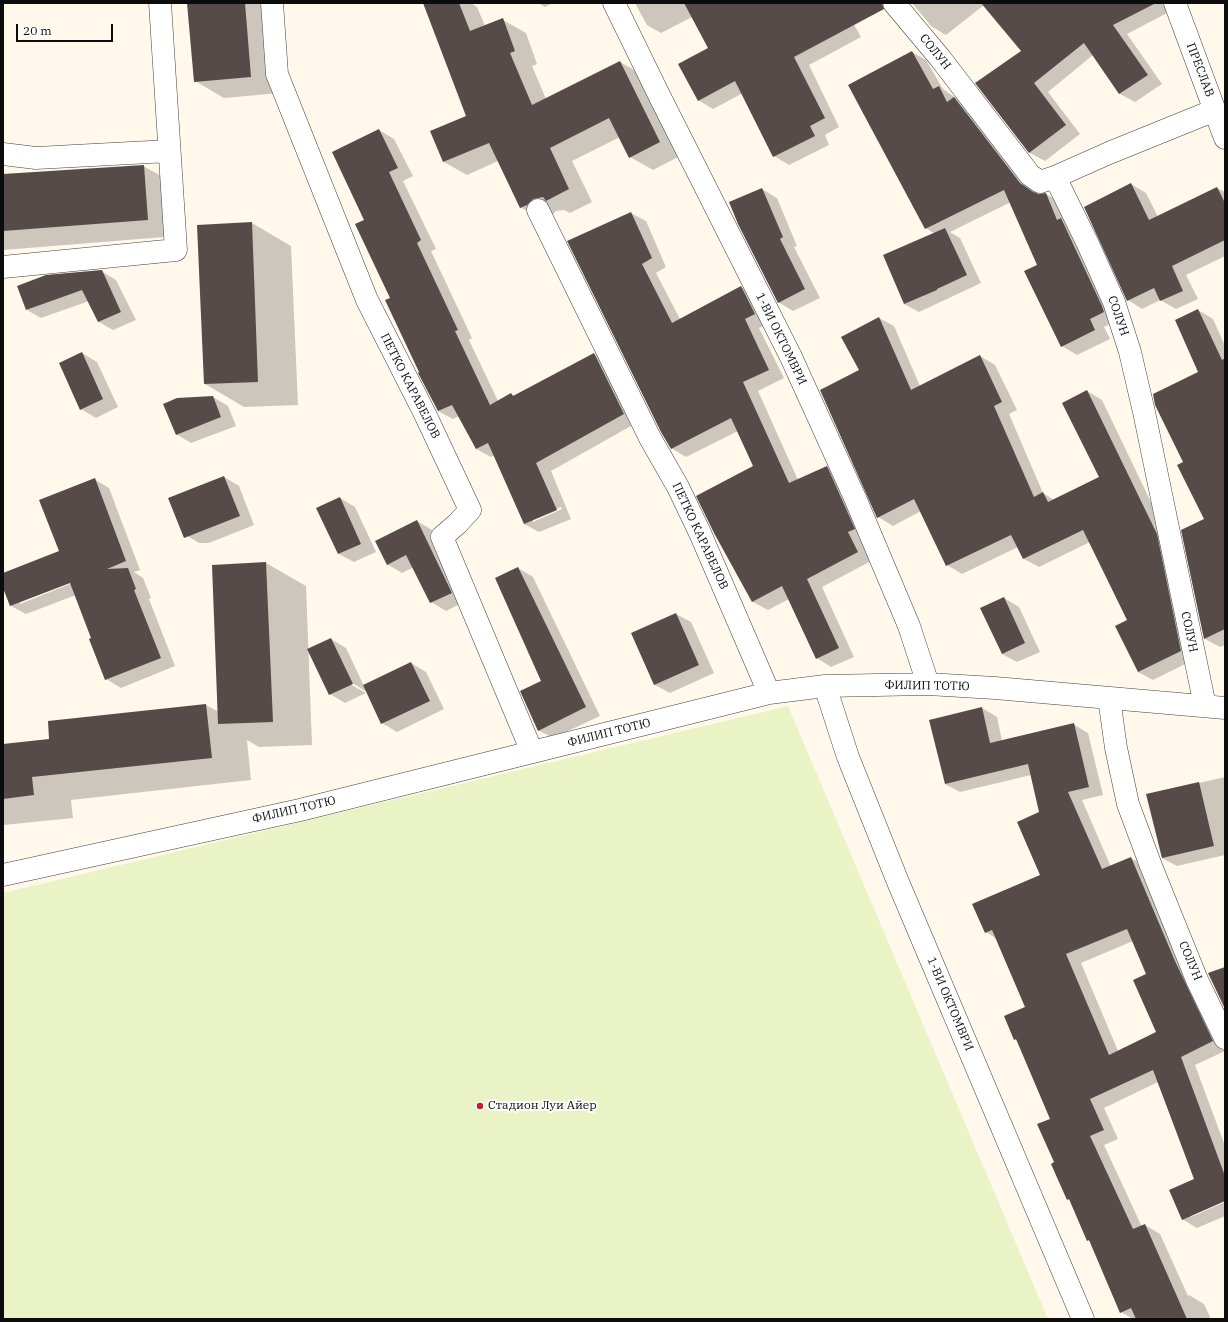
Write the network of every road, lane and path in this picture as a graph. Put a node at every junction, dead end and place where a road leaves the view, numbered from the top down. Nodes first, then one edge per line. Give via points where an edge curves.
1 (160, 3) edge
2 (272, 3) edge
3 (614, 3) edge
4 (894, 3) edge
5 (1175, 3) edge
6 (1215, 110) junction
7 (1225, 138) edge
8 (169, 150) junction
9 (3, 154) edge
10 (1055, 177) junction
11 (538, 210) dead end
12 (3, 267) edge
13 (928, 684) junction
14 (826, 686) junction
15 (770, 693) junction
16 (1109, 698) junction
17 (1215, 707) edge
18 (532, 752) junction
19 (3, 875) edge
20 (1225, 1038) edge
21 (1083, 1319) edge

1 - 8 street
2 - 18 street, ПЕТКО КАРАВЕЛОВ via 277,74 367,300 470,510 442,537
3 - 13 street, 1-ВИ ОКТОМВРИ via 791,357 909,626
4 - 10 street, СОЛУН via 1030,175 1040,182
5 - 6 street, ПРЕСЛАВ
6 - 7 street, ПРЕСЛАВ
6 - 10 street
8 - 9 street via 36,158
8 - 12 street via 176,250
10 - 17 street, СОЛУН via 1114,302 1130,352
11 - 15 street, ПЕТКО КАРАВЕЛОВ via 650,438 700,533
13 - 14 street, ФИЛИП ТОТЮ
13 - 16 street, ФИЛИП ТОТЮ
14 - 15 street, ФИЛИП ТОТЮ
14 - 21 street, 1-ВИ ОКТОМВРИ via 848,757 898,882
15 - 18 street, ФИЛИП ТОТЮ
16 - 17 street, ФИЛИП ТОТЮ
16 - 20 street, СОЛУН via 1128,804 1194,972
18 - 19 street, ФИЛИП ТОТЮ via 300,810

